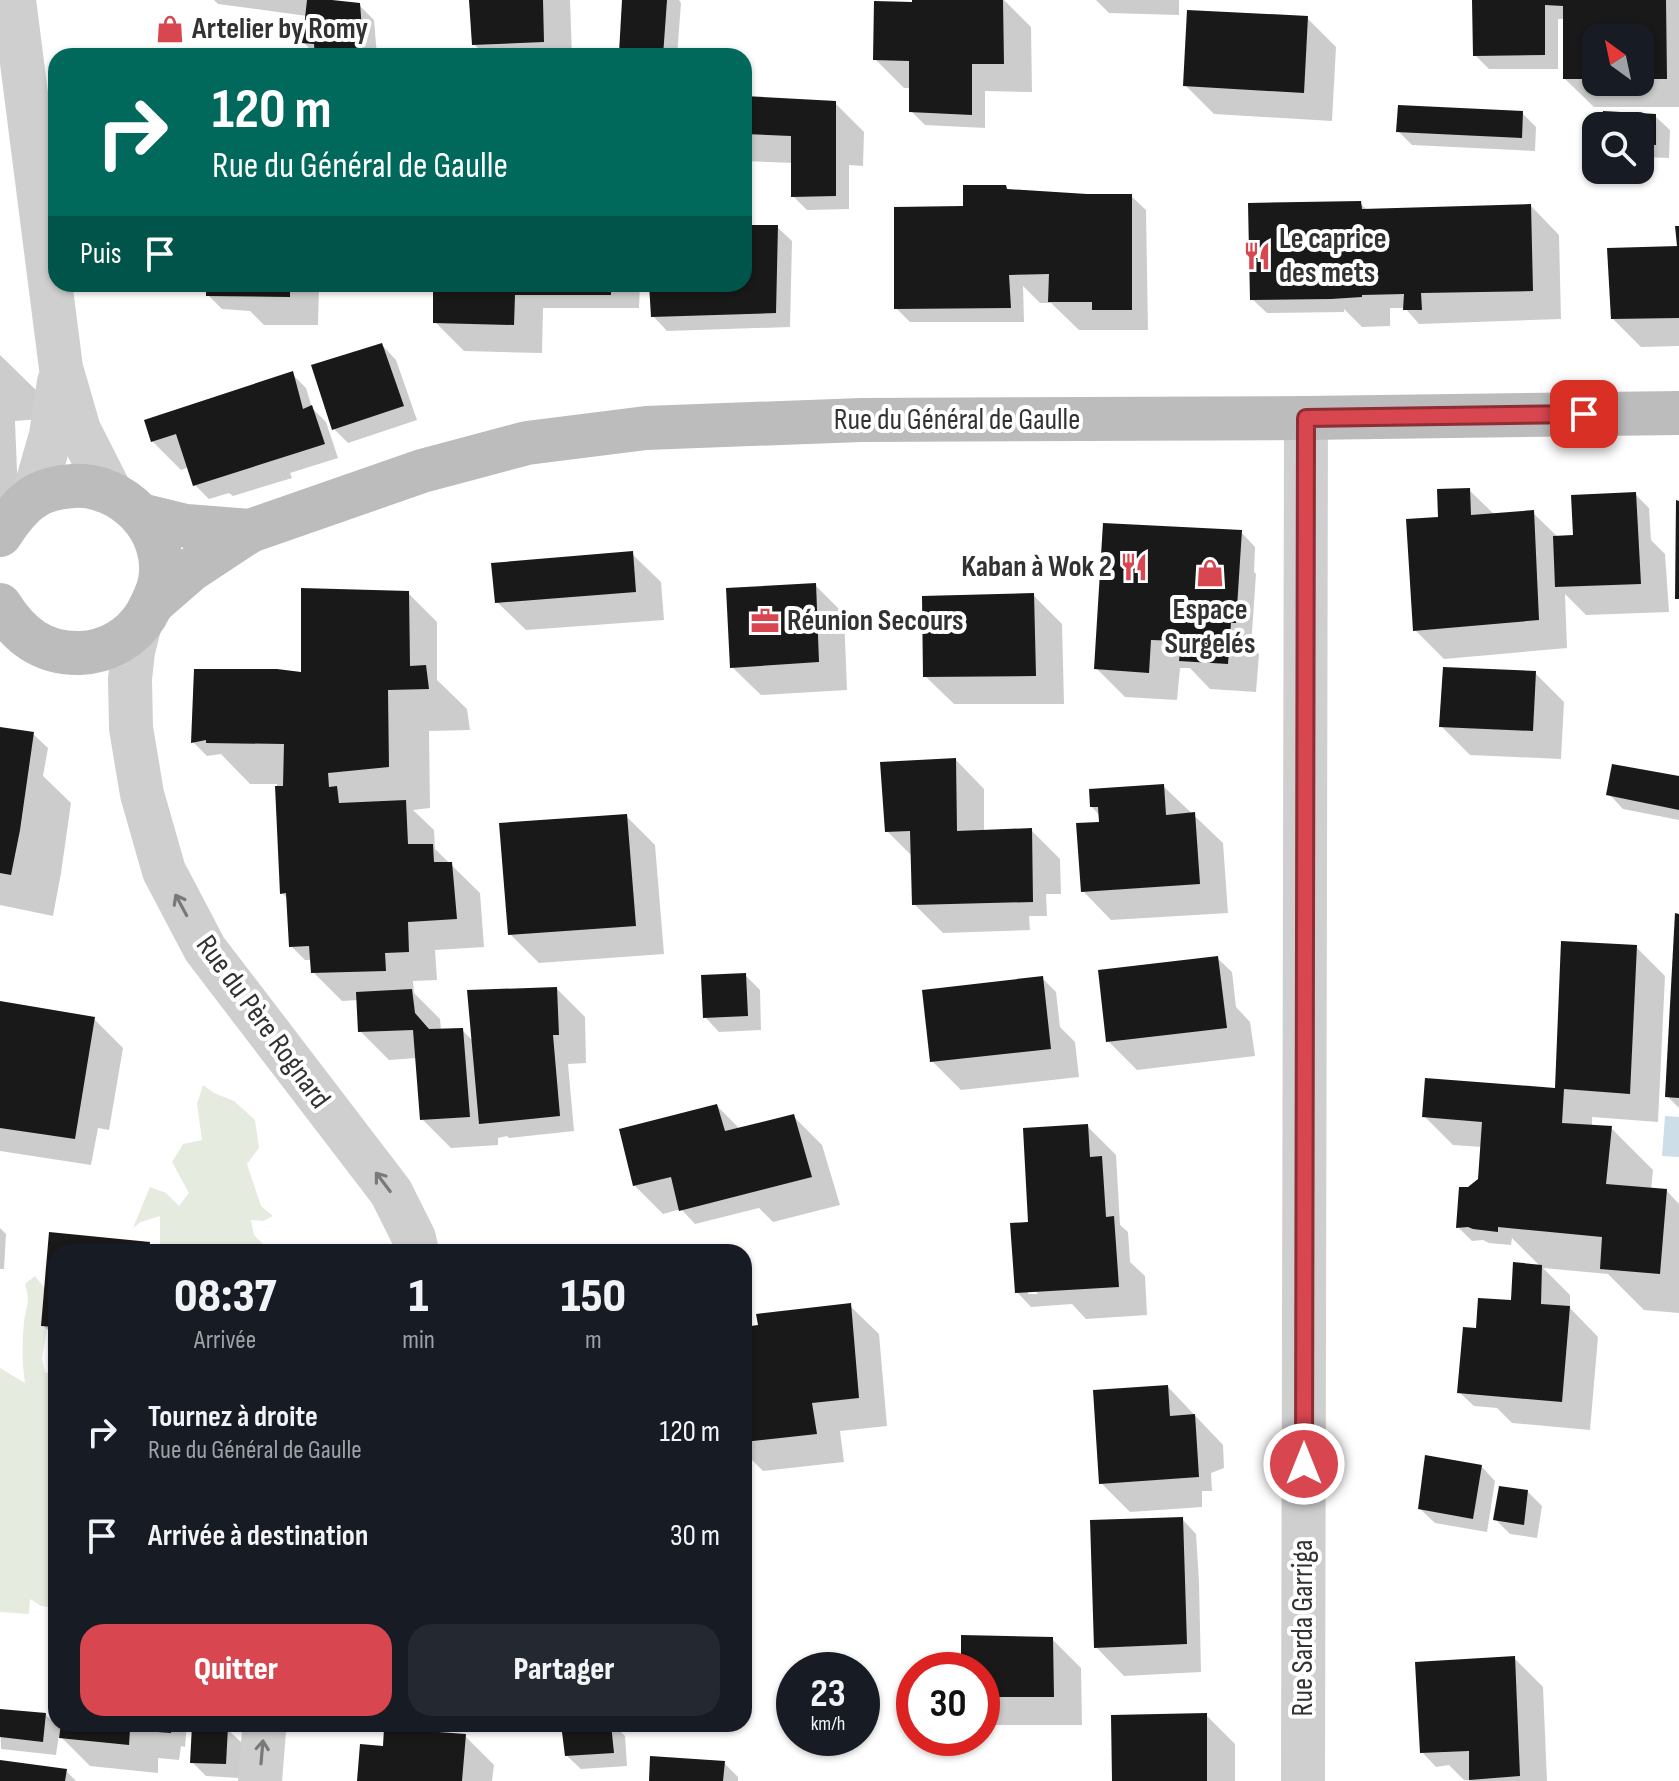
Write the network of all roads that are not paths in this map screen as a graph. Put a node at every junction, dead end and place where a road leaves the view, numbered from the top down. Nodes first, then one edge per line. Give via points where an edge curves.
1 (14, 0) edge
2 (48, 266) edge
3 (51, 292) edge
4 (61, 368) junction
5 (1679, 413) edge
6 (1306, 418) junction
7 (33, 498) junction
8 (126, 503) junction
9 (250, 531) junction
10 (0, 535) edge
11 (147, 613) junction
12 (4, 618) edge
13 (62, 652) junction
14 (131, 728) junction
15 (415, 1244) edge
16 (264, 1732) edge
17 (260, 1781) edge
18 (1303, 1781) edge

1 - 2 street
3 - 4 street
4 - 7 street via 51,435
4 - 8 street via 79,430
5 - 6 main road, Rue du Général de Gaulle
6 - 9 main road, Rue du Général de Gaulle via 861,420 646,428 527,443 422,471
6 - 18 street, Rue Sarda Garriga
7 - 8 main road, Rue du Général de Gaulle via 57,488 84,486
7 - 10 main road
8 - 9 main road, Rue du Général de Gaulle via 186,526
8 - 11 main road via 153,534 160,556 161,580
9 - 11 main road, Rue du Général de Gaulle via 192,569
11 - 13 main road, Rue du Général de Gaulle via 124,639 105,648
11 - 14 street, Rue du Père Rognard via 131,665
12 - 13 main road via 26,637
13 - 14 street, Rue du Père Rognard via 111,692
15 -> 14 street, Rue du Père Rognard via 391,1192 205,949 164,871 142,794
17 -> 16 street

